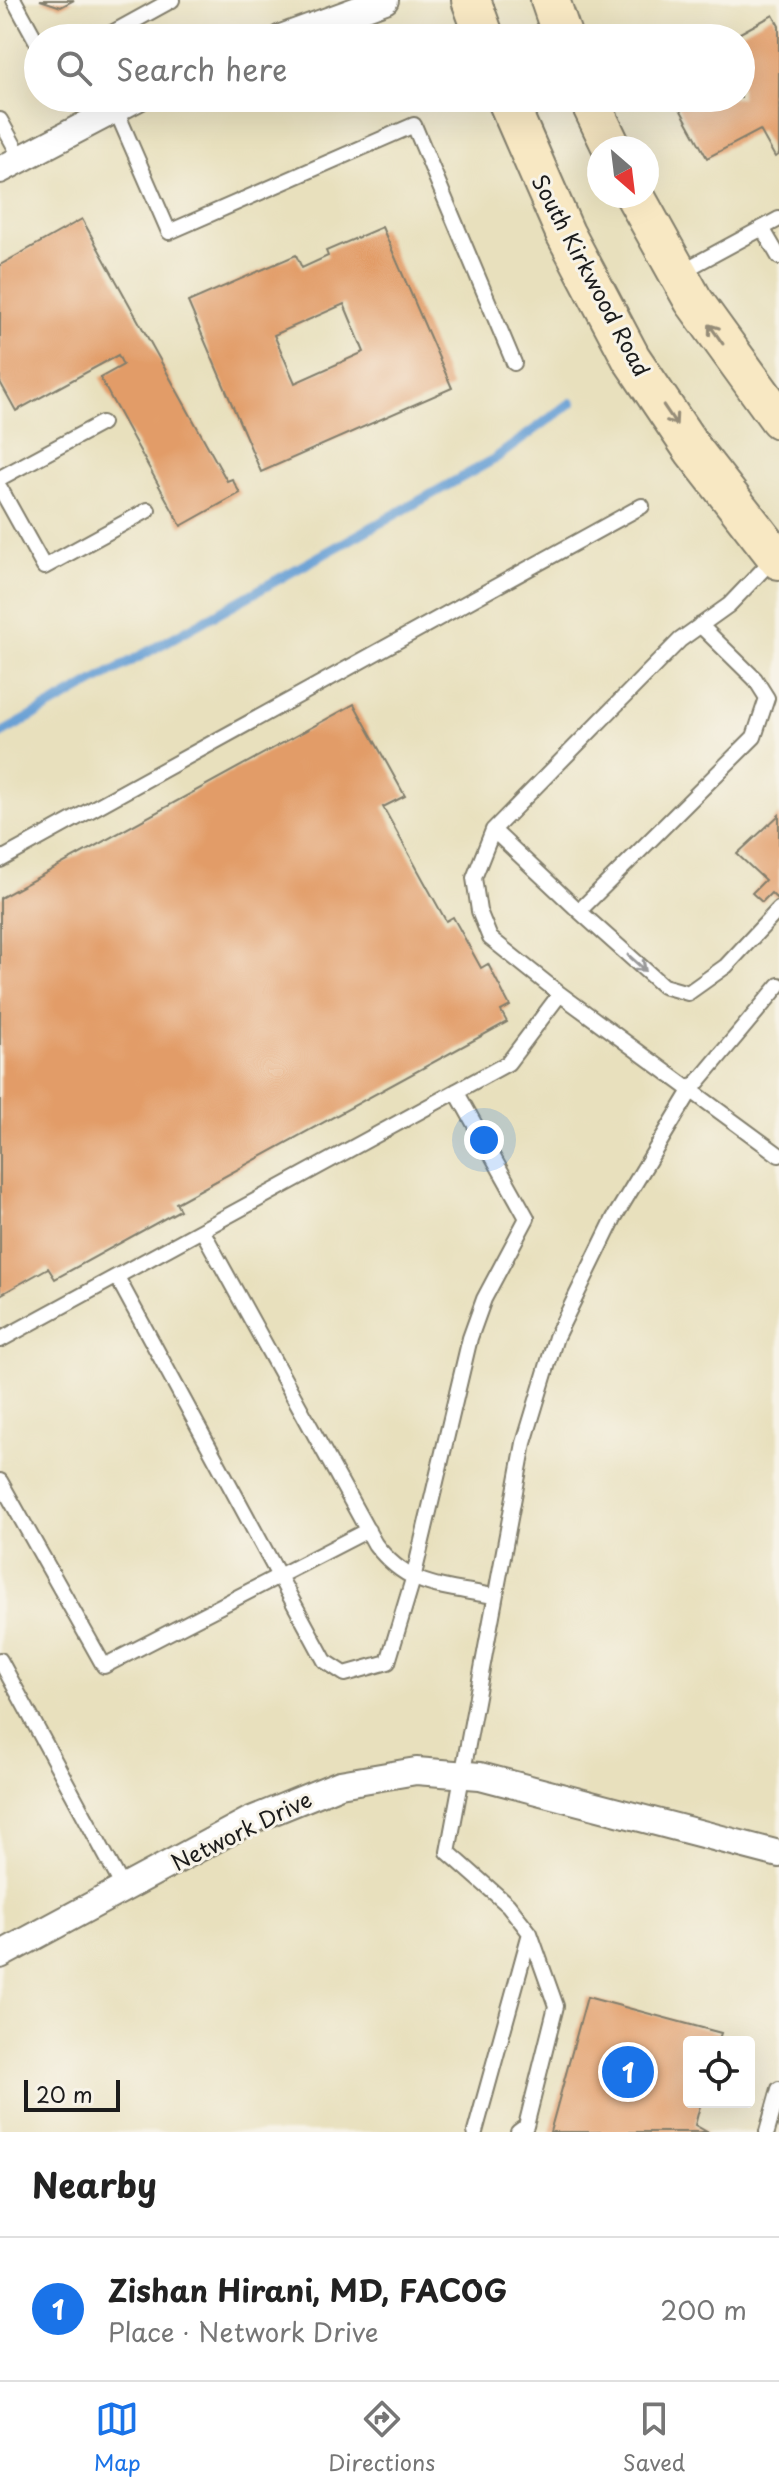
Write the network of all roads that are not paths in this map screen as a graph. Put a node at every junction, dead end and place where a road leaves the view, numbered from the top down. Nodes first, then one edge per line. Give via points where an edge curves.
1 (14, 0) edge
2 (172, 0) edge
3 (385, 0) edge
4 (471, 0) edge
5 (550, 0) edge
6 (27, 24) edge
7 (139, 24) edge
8 (319, 24) edge
9 (480, 24) edge
10 (558, 24) edge
11 (109, 112) edge
12 (129, 112) edge
13 (512, 112) edge
14 (595, 112) edge
15 (0, 120) edge
16 (606, 136) edge
17 (10, 164) edge
18 (642, 208) edge
19 (779, 219) edge
20 (762, 228) junction
21 (779, 257) edge
22 (678, 274) junction
23 (514, 363) dead end
24 (779, 419) edge
25 (102, 423) dead end
26 (0, 478) edge
27 (0, 488) edge
28 (642, 506) dead end
29 (148, 510) dead end
30 (778, 558) edge
31 (700, 625) junction
32 (773, 697) edge
33 (493, 830) junction
34 (0, 860) edge
35 (779, 909) edge
36 (579, 911) junction
37 (779, 985) edge
38 (560, 994) junction
39 (692, 1089) junction
40 (456, 1091) junction
41 (779, 1155) edge
42 (202, 1230) junction
43 (117, 1277) junction
44 (0, 1340) edge
45 (0, 1481) edge
46 (368, 1530) junction
47 (280, 1575) junction
48 (413, 1579) junction
49 (493, 1596) junction
50 (0, 1660) edge
51 (463, 1772) junction
52 (779, 1854) edge
53 (124, 1889) junction
54 (530, 1933) junction
55 (0, 1955) edge
56 (779, 2089) edge
57 (475, 2132) edge
58 (518, 2132) edge
59 (767, 2132) edge

1 - 6 lane
2 - 7 lane
3 - 8 street
4 - 9 main road
5 - 10 main road
11 - 17 street
12 - 23 lane via 169,232 414,125
13 -> 30 main road, South Kirkwood Road via 565,233 631,358 693,450
14 - 16 main road
15 - 17 lane
18 - 22 main road
19 - 20 lane
20 - 21 lane
20 - 22 lane
24 -> 22 main road
25 - 26 lane
27 - 29 lane via 44,567
28 - 34 lane
30 - 31 lane
31 - 32 lane
31 - 33 lane
32 - 36 lane via 754,737
33 - 36 lane
33 - 38 lane via 474,878 490,938
36 -> 35 lane via 663,986 688,993 726,966
37 - 39 lane
38 - 39 lane
38 - 40 lane via 508,1063
39 - 41 lane
39 - 49 lane via 614,1218 556,1337 524,1443
40 - 42 lane
40 - 48 lane via 527,1218 484,1299 470,1338
42 - 43 lane
42 - 46 lane
43 - 44 lane
43 - 47 lane
45 - 47 lane via 104,1666
46 - 47 lane
46 - 48 lane via 393,1567
47 - 48 lane via 325,1661 345,1674 388,1662
48 - 49 lane
49 - 51 lane
50 - 53 lane
51 - 52 street, Network Drive
51 - 53 street, Network Drive via 416,1771 340,1784 249,1821
51 - 54 lane via 448,1852 508,1905
53 - 55 street, Network Drive
54 - 57 lane
54 - 58 lane via 556,2006 526,2126
56 - 59 lane

